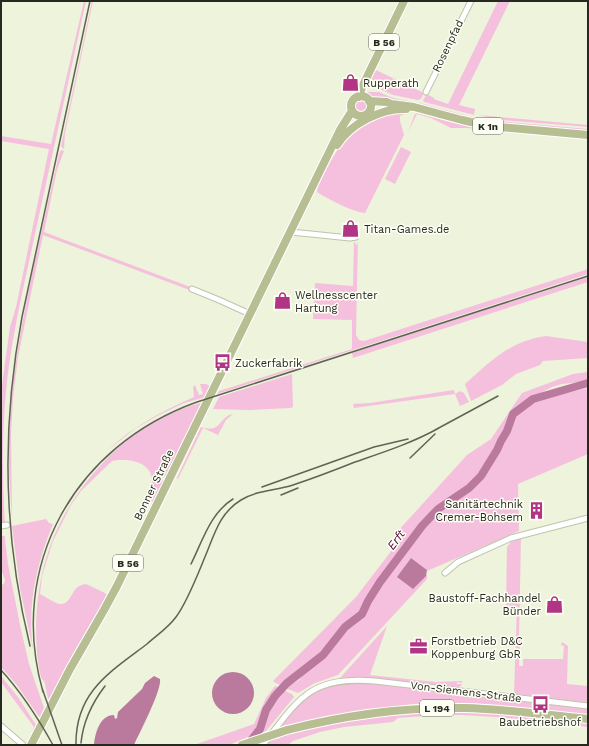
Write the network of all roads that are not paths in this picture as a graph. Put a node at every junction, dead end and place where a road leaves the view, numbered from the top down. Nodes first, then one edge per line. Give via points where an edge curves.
1 (404, 1) edge
2 (471, 1) edge
3 (426, 92) dead end
4 (366, 101) junction
5 (354, 113) junction
6 (462, 120) junction
7 (588, 134) edge
8 (325, 162) junction
9 (291, 232) junction
10 (356, 237) dead end
11 (192, 289) dead end
12 (250, 314) junction
13 (588, 518) edge
14 (7, 525) dead end
15 (1, 526) edge
16 (445, 573) dead end
17 (588, 706) edge
18 (588, 719) edge
19 (1, 726) edge
20 (23, 745) edge
21 (32, 745) edge
22 (242, 745) edge
23 (262, 745) edge

1 - 4 main road, B 56 via 362,87
2 - 3 street, Rosenpfad
4 - 5 main road via 366,114 362,116
4 - 5 main road via 354,99
4 - 6 main road, K 1n via 414,107
5 - 8 main road, B 56 via 342,126
6 - 7 main road, K 1n via 504,128
6 - 8 main road, K 1n via 452,122 412,110 392,110 351,129
8 - 9 main road, B 56
9 - 10 street
9 - 12 main road, Bonner Straße / B 56
11 - 12 street
12 - 21 main road, Bonner Straße / B 56 via 112,595 70,669
13 - 16 street via 511,538 458,562
14 - 15 street
17 - 23 street, Von-Siemens-Straße via 375,681 344,680 322,685 305,696 289,711
18 - 22 main road, L 194, bridge via 496,710 426,708 346,717 287,730
19 - 20 street

